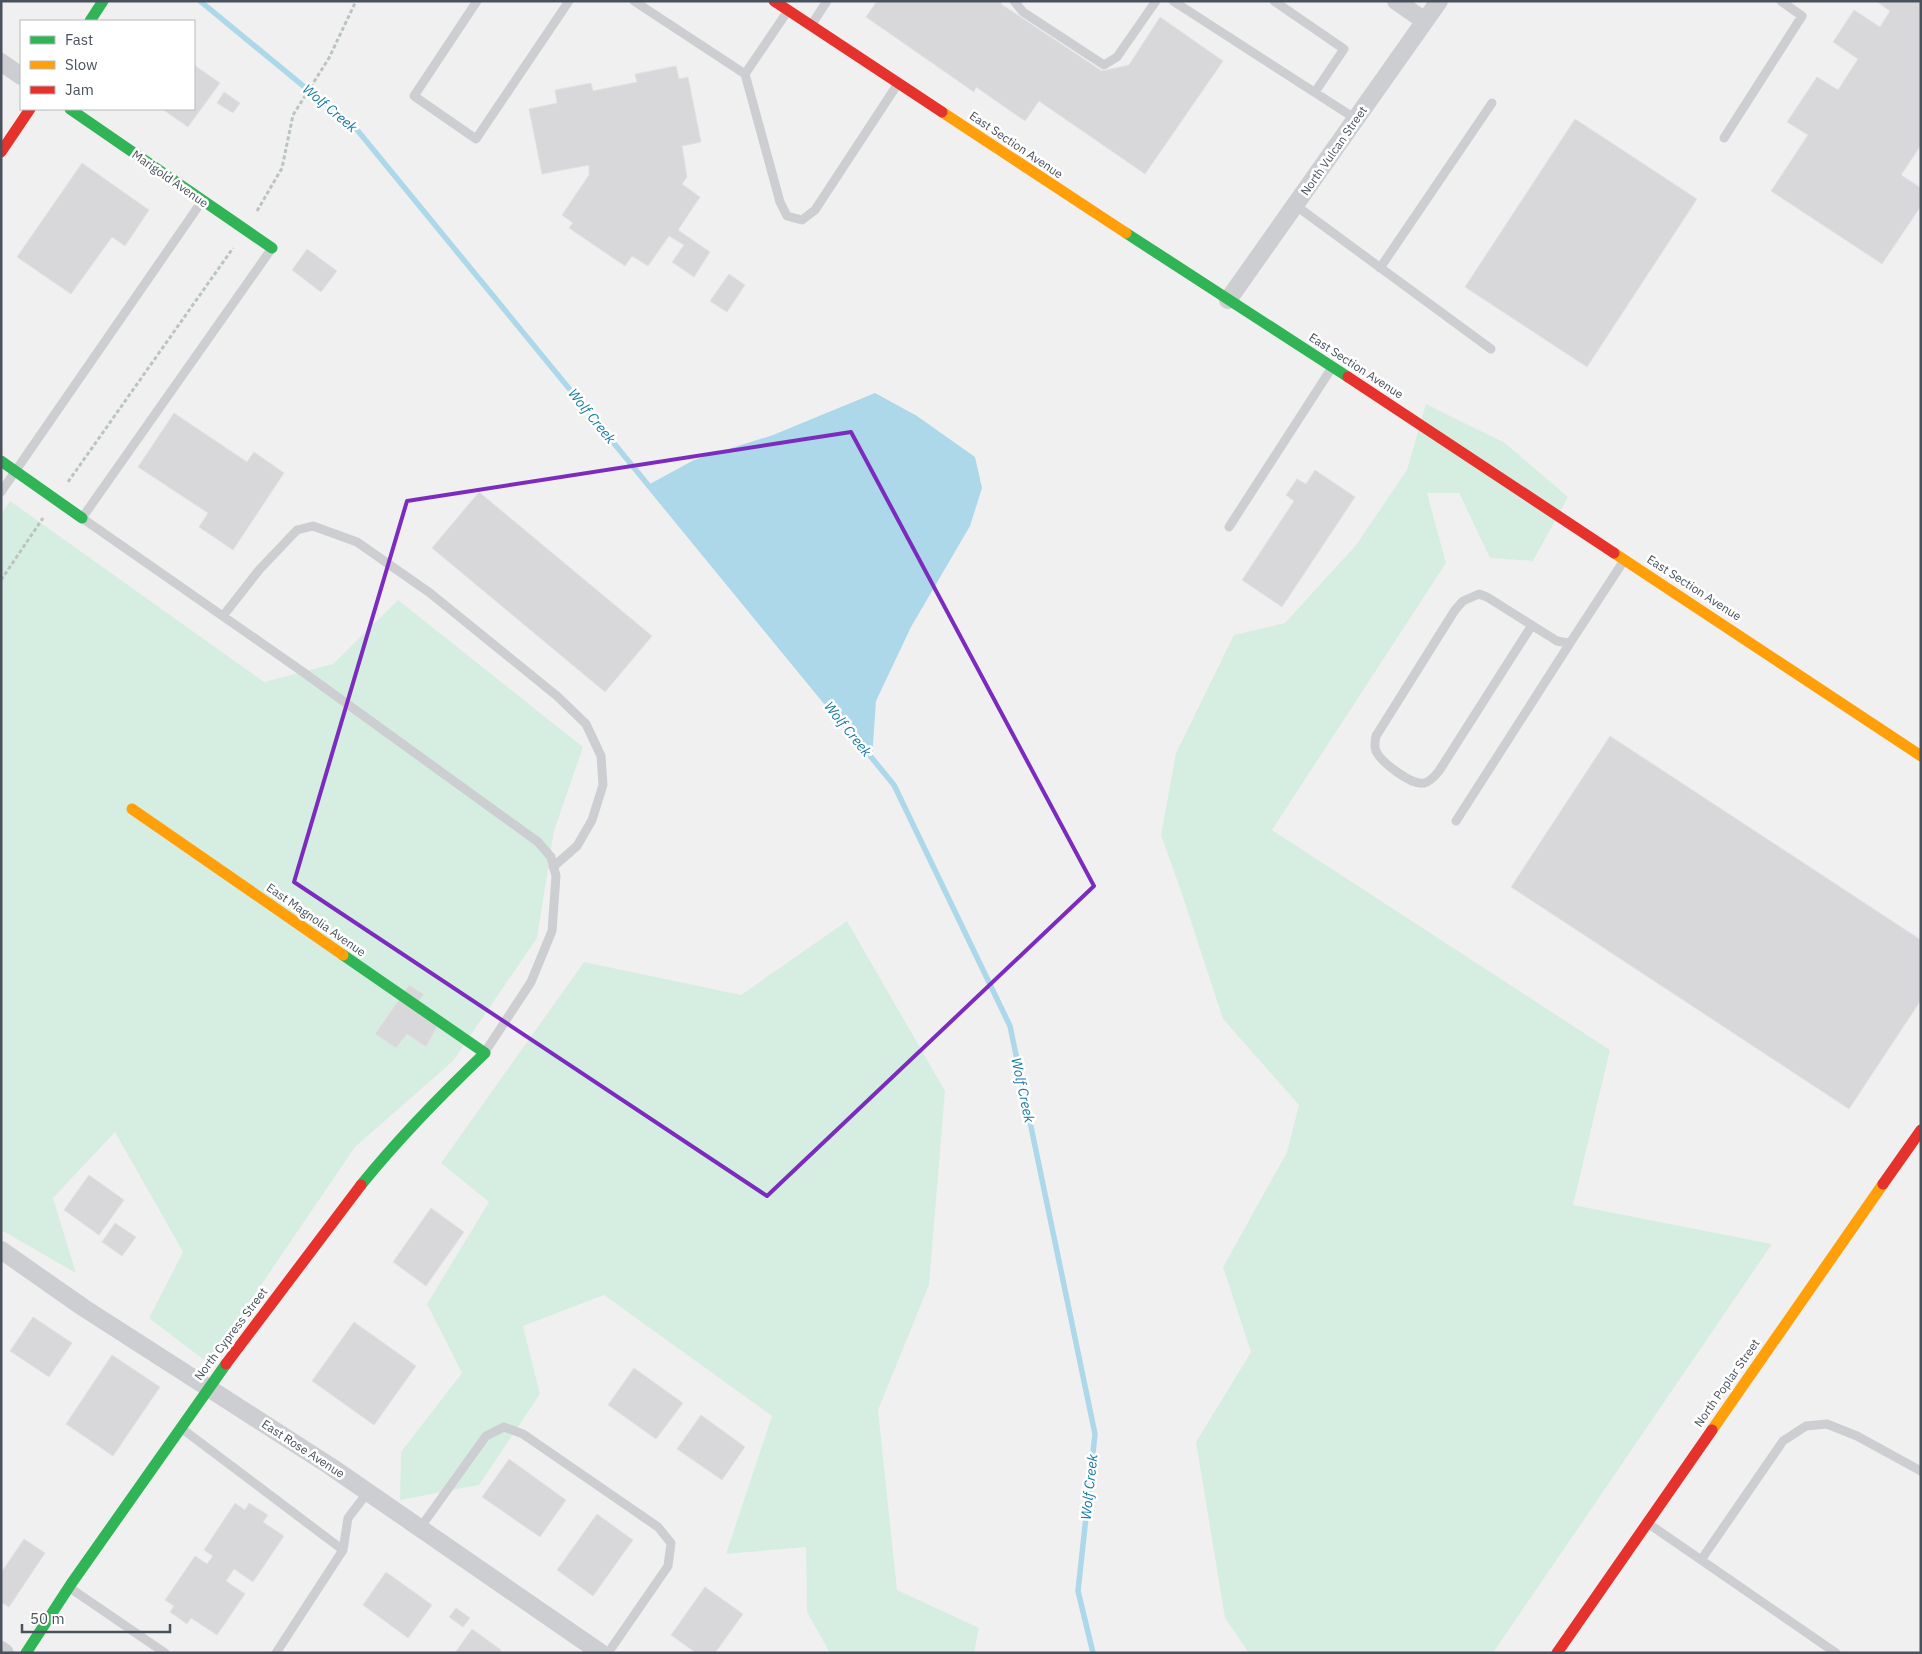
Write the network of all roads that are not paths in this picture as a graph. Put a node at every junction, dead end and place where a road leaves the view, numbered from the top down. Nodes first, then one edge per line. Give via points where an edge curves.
1 (103, 1) edge
2 (477, 1) edge
3 (569, 1) edge
4 (634, 1) edge
5 (774, 1) edge
6 (827, 1) edge
7 (1014, 1) edge
8 (1156, 1) edge
9 (1173, 1) edge
10 (1274, 1) edge
11 (1396, 1) edge
12 (1439, 1) edge
13 (1781, 1) edge
14 (788, 10) junction
15 (91, 20) edge
16 (1425, 20) junction
17 (810, 26) junction
18 (1, 62) edge
19 (746, 74) junction
20 (20, 75) edge
21 (898, 83) junction
22 (1315, 92) junction
23 (1492, 103) dead end
24 (29, 110) edge
25 (71, 110) edge
26 (1356, 119) junction
27 (1724, 138) dead end
28 (1, 152) edge
29 (202, 201) junction
30 (1295, 205) junction
31 (272, 248) joint
32 (1380, 268) junction
33 (1228, 300) junction
34 (1491, 349) dead end
35 (1332, 366) junction
36 (1, 461) edge
37 (16, 471) junction
38 (1, 492) edge
39 (82, 518) junction
40 (1229, 527) dead end
41 (1625, 559) junction
42 (223, 616) junction
43 (1532, 625) junction
44 (1572, 640) junction
45 (1921, 756) edge
46 (132, 809) dead end
47 (1456, 821) dead end
48 (553, 867) junction
49 (485, 1053) junction
50 (1921, 1130) edge
51 (1, 1250) edge
52 (208, 1387) junction
53 (181, 1427) junction
54 (1921, 1471) edge
55 (368, 1492) junction
56 (1647, 1522) junction
57 (420, 1528) junction
58 (343, 1550) junction
59 (1701, 1560) junction
60 (69, 1587) junction
61 (1, 1650) edge
62 (5, 1653) edge
63 (26, 1653) edge
64 (165, 1653) edge
65 (276, 1653) edge
66 (601, 1653) edge
67 (608, 1653) edge
68 (1557, 1653) edge
69 (1836, 1653) edge

1 - 15 street
2 - 3 lane via 414,96 476,139
4 - 19 lane
5 - 14 street, East Section Avenue
6 - 17 lane
7 - 8 lane via 1023,12 1104,65 1117,57
9 - 22 lane
10 - 22 lane via 1344,49
11 - 16 street
12 - 16 street, North Vulcan Street
13 - 27 lane via 1802,16
14 - 17 street, East Section Avenue
14 - 19 lane
16 - 26 street, North Vulcan Street
17 - 21 street, East Section Avenue
18 - 20 street
19 - 21 lane via 780,202 787,216 802,220 814,210
21 - 33 street, East Section Avenue
22 - 26 lane
23 - 32 lane
24 - 28 street
25 - 29 street, Marigold Avenue
26 - 30 street, North Vulcan Street
29 - 31 street, Marigold Avenue
29 - 37 lane
30 - 32 lane
30 - 33 street, North Vulcan Street
31 - 39 lane
32 - 34 lane
33 - 35 street, East Section Avenue
35 - 40 lane
35 - 41 street, East Section Avenue
36 - 37 street
37 - 38 lane
37 - 39 street
39 - 42 lane
41 - 44 lane
41 - 45 street, East Section Avenue
42 - 48 lane via 538,842 551,857
42 - 48 lane via 259,570 297,530 313,526 357,542 430,593 557,696 586,724 601,756 603,785 592,820 577,846
43 - 43 lane via 1479,594 1463,601 1376,736 1375,750 1382,760 1414,782 1426,783 1433,778
43 - 44 lane via 1563,643
44 - 47 lane
46 - 49 street, East Magnolia Avenue
48 - 49 lane via 556,876 552,931 531,982
49 - 52 street, North Cypress Street via 387,1153
50 - 56 street, North Poplar Street
51 - 52 street, East Rose Avenue via 84,1308
52 - 53 street, North Cypress Street
52 - 55 street, East Rose Avenue
53 - 58 lane
53 - 60 street, North Cypress Street
54 - 59 lane via 1857,1436 1827,1424 1806,1426 1783,1441
55 - 57 street, East Rose Avenue
55 - 58 lane via 348,1518
56 - 59 lane
56 - 68 street, North Poplar Street
57 - 66 street, East Rose Avenue
57 - 67 lane via 486,1436 504,1427 523,1434 658,1528 671,1543 668,1566
58 - 65 lane
59 - 69 lane
60 - 63 street, North Cypress Street
60 - 64 lane
61 - 62 street

